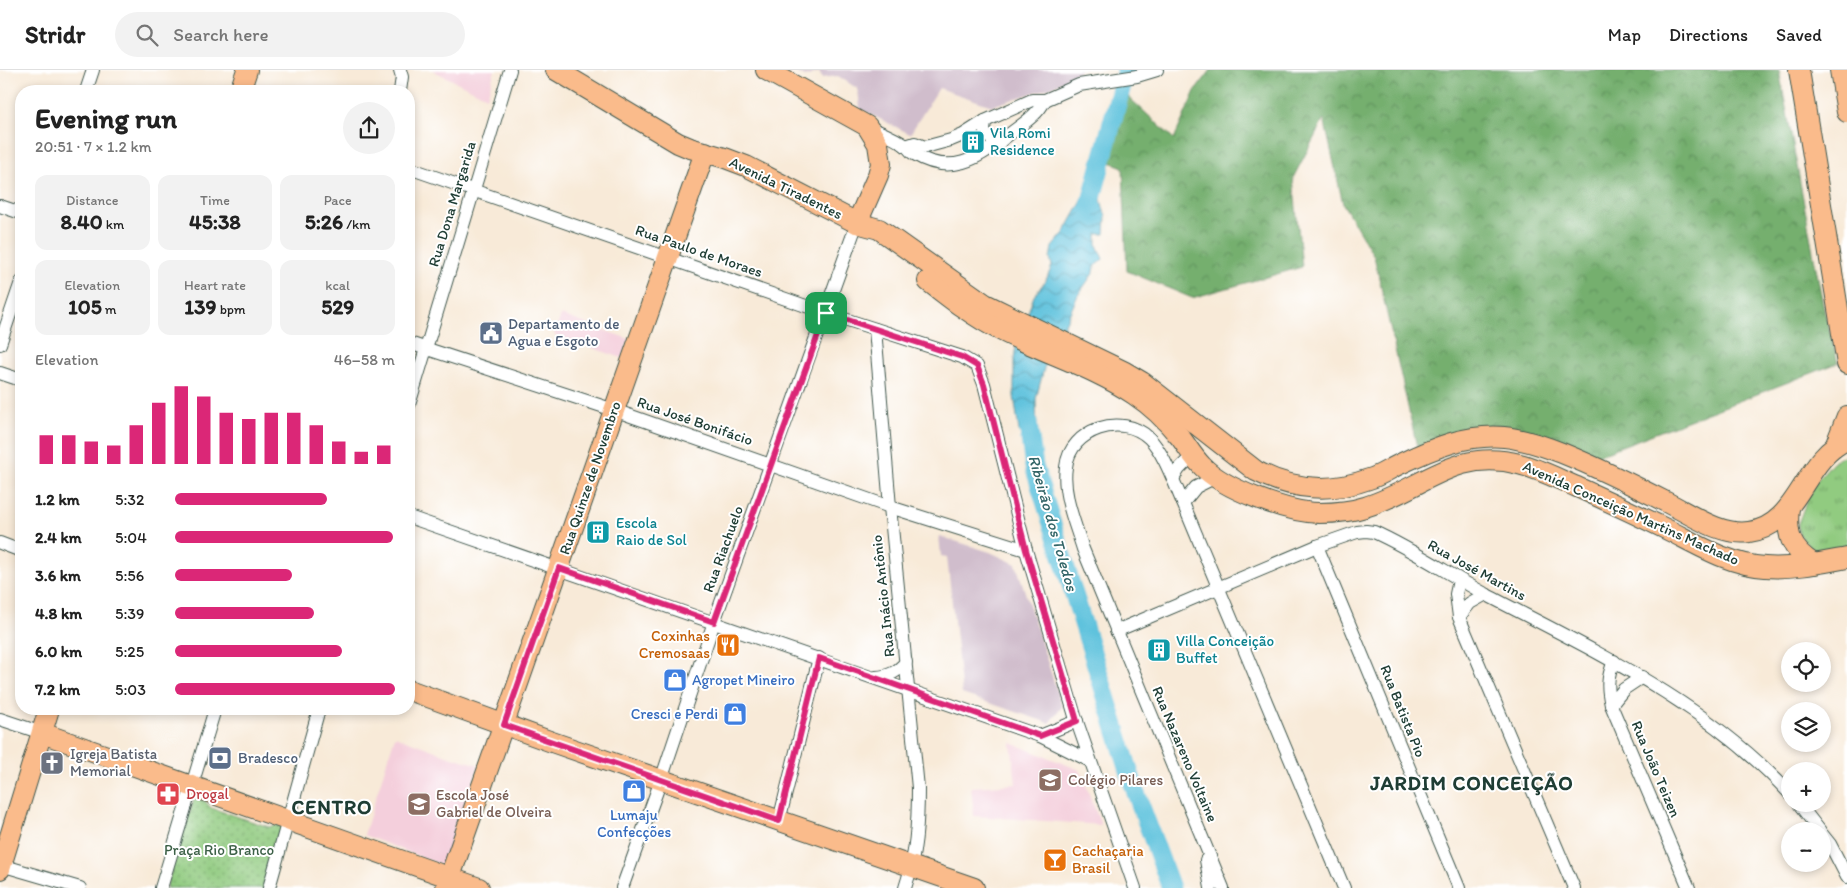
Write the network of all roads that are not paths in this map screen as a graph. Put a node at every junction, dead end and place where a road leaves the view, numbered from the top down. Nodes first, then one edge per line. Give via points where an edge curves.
1 (93, 70) edge
2 (247, 70) edge
3 (400, 70) edge
4 (510, 70) edge
5 (556, 70) edge
6 (766, 70) edge
7 (1157, 70) edge
8 (1799, 70) edge
9 (1840, 70) edge
10 (88, 85) edge
11 (242, 85) edge
12 (401, 85) edge
13 (1045, 100) junction
14 (1847, 112) edge
15 (985, 121) junction
16 (867, 126) junction
17 (1000, 142) junction
18 (906, 146) junction
19 (705, 152) junction
20 (415, 170) edge
21 (473, 190) junction
22 (0, 206) edge
23 (15, 211) edge
24 (857, 223) junction
25 (669, 258) junction
26 (15, 300) edge
27 (826, 313) junction
28 (1003, 323) joint
29 (875, 329) junction
30 (0, 344) edge
31 (415, 345) edge
32 (425, 348) junction
33 (1072, 354) junction
34 (1847, 364) edge
35 (0, 373) edge
36 (15, 378) edge
37 (415, 384) edge
38 (614, 410) junction
39 (1847, 416) edge
40 (1842, 442) edge
41 (1192, 455) junction
42 (1238, 458) junction
43 (770, 464) junction
44 (1216, 477) junction
45 (1173, 479) junction
46 (1183, 503) junction
47 (890, 507) junction
48 (1789, 507) junction
49 (415, 519) edge
50 (0, 543) edge
51 (1317, 546) junction
52 (15, 549) edge
53 (1026, 550) junction
54 (1847, 558) edge
55 (1814, 564) junction
56 (559, 568) junction
57 (1459, 580) junction
58 (1218, 589) junction
59 (1486, 594) junction
60 (1459, 617) junction
61 (714, 622) junction
62 (1116, 631) junction
63 (819, 658) junction
64 (1614, 661) junction
65 (906, 662) junction
66 (874, 678) junction
67 (1642, 678) junction
68 (909, 690) junction
69 (415, 692) edge
70 (1611, 705) junction
71 (47, 715) edge
72 (213, 715) edge
73 (317, 715) edge
74 (0, 719) edge
75 (1077, 721) junction
76 (504, 725) junction
77 (42, 733) junction
78 (1040, 736) junction
79 (1090, 761) junction
80 (661, 780) junction
81 (1781, 784) edge
82 (191, 785) junction
83 (1805, 812) edge
84 (289, 820) junction
85 (779, 821) junction
86 (1813, 822) edge
87 (1202, 837) junction
88 (1831, 846) edge
89 (912, 866) junction
90 (1, 867) edge
91 (1847, 877) edge
92 (448, 883) edge
93 (80, 888) edge
94 (161, 888) edge
95 (269, 888) edge
96 (479, 888) edge
97 (622, 888) edge
98 (905, 888) edge
99 (974, 888) edge
100 (1135, 888) edge
101 (1211, 888) edge
102 (1223, 888) edge
103 (1344, 888) edge
104 (1459, 888) edge
105 (1574, 888) edge
106 (1689, 888) edge

1 - 10 street
2 - 11 main road
3 - 12 street
4 - 21 street, Rua Dona Margarida
5 - 19 main road, Avenida Tiradentes via 678,143
6 - 16 main road
7 - 13 street via 1079,85
8 - 34 main road
9 - 14 main road
13 - 15 street via 1032,100
13 - 17 street via 1040,111
15 - 17 street via 984,130 988,137
15 - 18 street via 951,140 925,147 915,143
16 - 18 street
16 - 24 main road via 878,144 881,164
17 - 18 street via 971,160 951,165 933,163 912,153
19 - 24 main road, Avenida Tiradentes via 746,166
19 - 25 main road, Rua Quinze de Novembro
20 - 21 street, Rua Paulo de Moraes
21 - 25 street, Rua Paulo de Moraes
21 - 32 street, Rua Dona Margarida
22 - 23 street
24 - 27 street, Rua Riachuelo
24 - 28 main road, Avenida Tiradentes via 873,240 982,320
25 - 27 street, Rua Paulo de Moraes
25 - 38 main road, Rua Quinze de Novembro
26 - 30 street
27 - 29 street, Rua Paulo de Moraes
27 - 43 street, Rua Riachuelo
28 - 33 main road, Avenida Conceição Martins Machado
29 - 47 street, Rua Inácio Antônio
29 - 53 street, Rua Paulo de Moraes via 962,357 977,366
31 - 32 street, Rua José Bonifácio
32 - 37 street, Rua Dona Margarida
32 - 38 street, Rua José Bonifácio
33 - 41 main road, Avenida Conceição Martins Machado via 1136,395 1172,427
33 - 42 main road, Avenida Conceição Martins Machado via 1142,382
35 - 36 street
38 - 43 street, Rua José Bonifácio
38 - 56 main road, Rua Quinze de Novembro
39 - 40 main road, Avenida Conceição Martins Machado
40 - 48 main road, Avenida Conceição Martins Machado via 1810,474
41 - 42 main road via 1213,448
41 - 44 main road, Avenida Conceição Martins Machado
41 - 45 street
42 - 48 main road, Avenida Conceição Martins Machado via 1256,471 1290,485 1332,488 1371,479 1456,441 1505,437 1543,446 1582,462 1730,531 1748,533 1765,528 1777,521
43 - 47 street, Rua José Bonifácio
43 - 61 street, Rua Riachuelo
44 - 46 street via 1196,487
44 - 55 main road, Avenida Conceição Martins Machado via 1273,504 1316,513 1343,512 1379,502 1454,466 1489,459 1507,461 1561,480 1732,561 1763,567
45 - 46 street, Rua Nazareno Voltaine
45 - 62 street, Rua Nazareno Voltaine via 1155,444 1143,433 1128,427 1113,425 1091,432 1079,440 1067,459 1068,501 1083,549
46 - 58 street, Rua Nazareno Voltaine
47 - 53 street, Rua José Bonifácio
47 - 65 street, Rua Inácio Antônio
48 - 55 main road via 1790,539 1796,550
49 - 56 street
50 - 52 street
51 - 57 street, Rua José Martins via 1366,530
51 - 58 street, Rua José Martins
51 - 104 street, Rua Batista Pio
53 - 75 street
54 - 55 main road, Avenida Conceição Martins Machado
56 - 61 street
56 - 76 main road, Rua Quinze de Novembro
57 - 59 street, Rua José Martins
57 - 60 street via 1456,594
58 - 62 street, Rua José Martins
58 - 103 street, Rua Nazareno Voltaine
59 - 60 street via 1470,603
59 - 64 street, Rua José Martins
60 - 105 street
61 - 63 street
61 - 80 street, Rua Riachuelo
62 - 87 street, Rua Nazareno Voltaine
63 - 66 street
63 - 85 street
64 - 67 street, Rua José Martins
64 - 70 street, Rua João Teizen via 1607,688
65 - 66 street via 897,672
65 - 68 street, Rua Inácio Antônio
66 - 68 street
67 - 70 street via 1624,689
67 - 81 street, Rua José Martins via 1681,702 1742,748
68 - 78 street
68 - 89 street, Rua Inácio Antônio via 918,788
69 - 76 main road
70 - 106 street, Rua João Teizen
71 - 77 main road
72 - 82 street
73 - 84 street
74 - 77 street
75 - 78 street
75 - 79 street
76 - 80 main road
76 - 92 main road, Rua Quinze de Novembro
77 - 82 main road
77 - 90 main road
78 - 79 street
79 - 100 street
80 - 85 main road
80 - 97 street, Rua Riachuelo
82 - 84 main road
82 - 94 street
83 - 86 street
84 - 92 main road
84 - 95 street
85 - 89 main road
87 - 101 street
87 - 102 street, Rua Nazareno Voltaine
88 - 91 street
89 - 98 street, Rua Inácio Antônio
89 - 99 main road
90 - 93 street
92 - 96 main road

